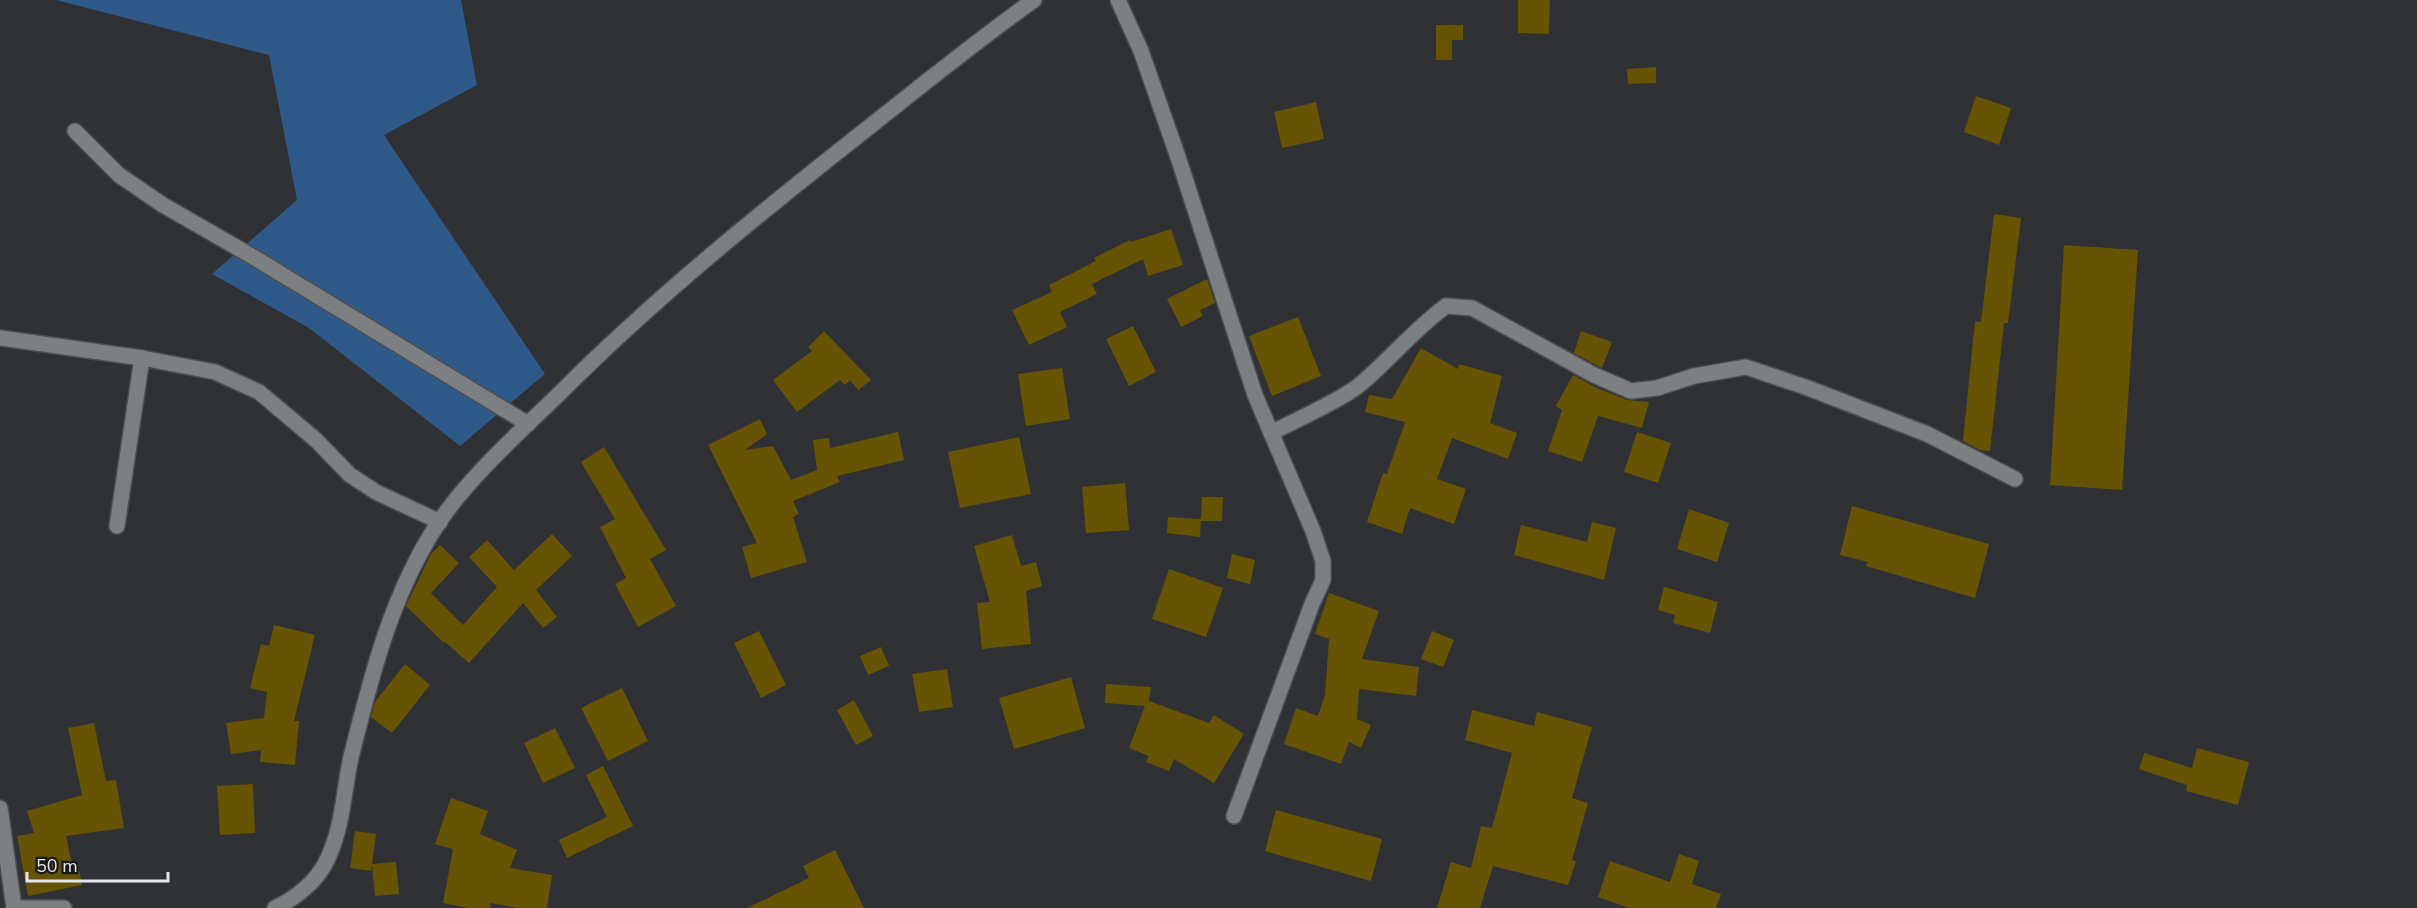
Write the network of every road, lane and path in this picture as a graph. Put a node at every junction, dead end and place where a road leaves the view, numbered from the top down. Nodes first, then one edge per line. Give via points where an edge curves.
1 (1034, 0) edge
2 (1118, 0) edge
3 (75, 131) dead end
4 (0, 338) edge
5 (141, 358) junction
6 (528, 424) junction
7 (1271, 433) junction
8 (2015, 479) dead end
9 (440, 522) junction
10 (117, 526) dead end
11 (0, 808) edge
12 (1234, 816) dead end
13 (16, 908) edge
14 (64, 908) edge
15 (275, 908) edge

1 - 6 street via 777,198 609,344
2 - 7 street via 1152,83
3 - 6 street via 119,175 163,205
4 - 5 street
5 - 9 street via 214,372 259,392 350,475 376,492
5 - 10 street
6 - 9 street
7 - 8 street via 1355,388 1446,306 1472,308 1630,391 1746,367 1927,434
7 - 12 street via 1313,531 1323,561 1323,580
9 - 15 street via 407,578 374,669 350,762 339,829 324,867 296,898
11 - 13 street
13 - 14 street

